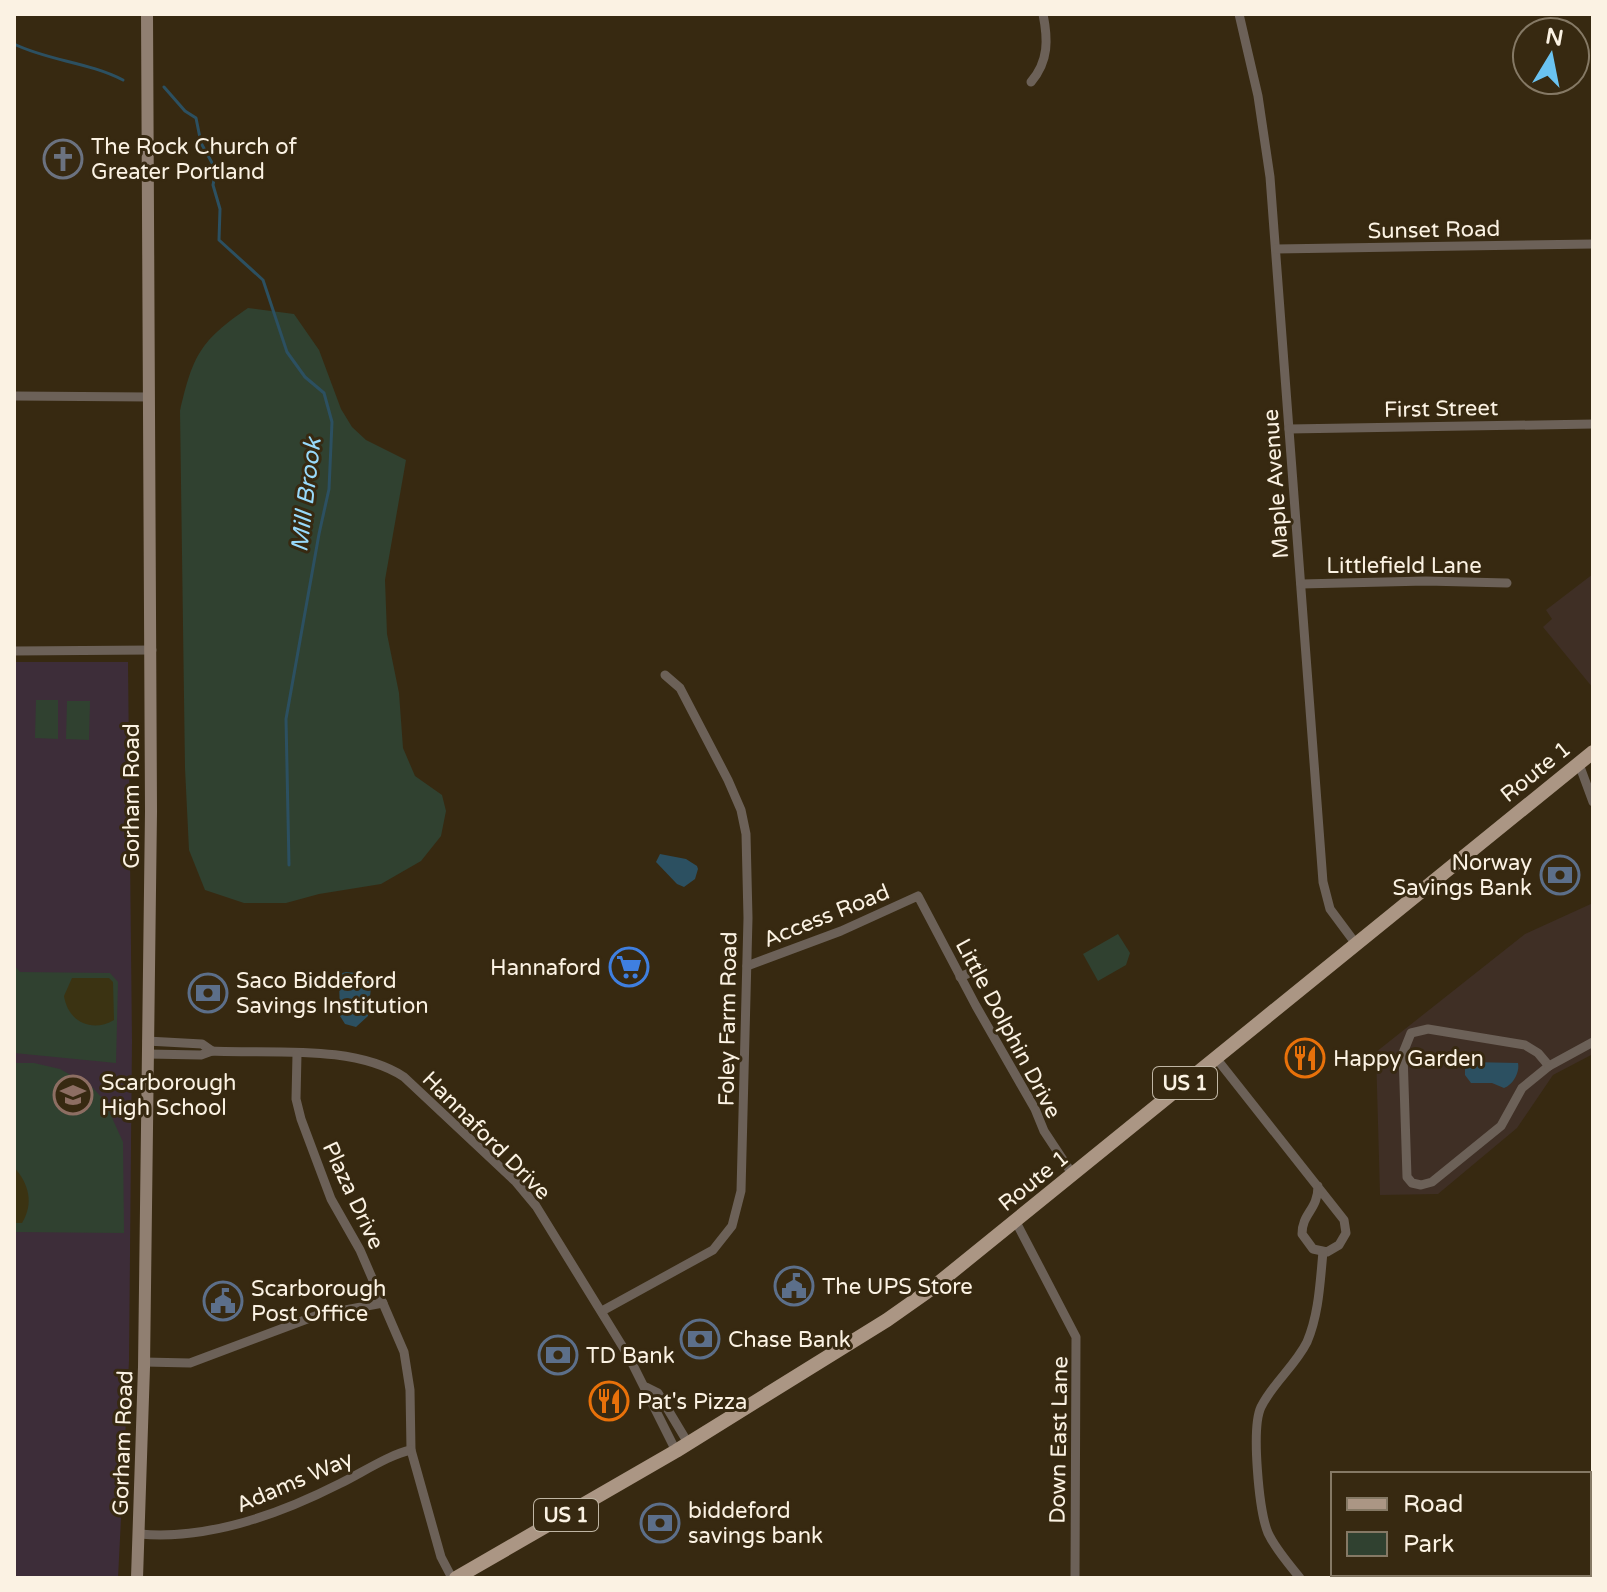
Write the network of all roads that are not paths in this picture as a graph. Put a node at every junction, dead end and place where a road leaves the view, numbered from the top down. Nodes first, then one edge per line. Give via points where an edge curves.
1 (147, 14) edge
2 (1043, 14) edge
3 (1239, 14) edge
4 (1031, 82) dead end
5 (1593, 244) edge
6 (1276, 249) junction
7 (14, 396) edge
8 (149, 397) junction
9 (1593, 424) edge
10 (1289, 429) junction
11 (1507, 583) dead end
12 (1301, 584) junction
13 (152, 650) junction
14 (14, 651) edge
15 (665, 675) dead end
16 (1593, 752) edge
17 (1579, 764) junction
18 (1593, 802) edge
19 (918, 896) joint
20 (1356, 944) junction
21 (747, 966) junction
22 (981, 968) dead end
23 (960, 977) junction
24 (1593, 1042) edge
25 (147, 1048) junction
26 (297, 1054) junction
27 (1216, 1058) junction
28 (1549, 1066) junction
29 (1073, 1175) junction
30 (1318, 1186) junction
31 (1016, 1222) junction
32 (1323, 1252) junction
33 (383, 1303) junction
34 (602, 1311) junction
35 (144, 1362) junction
36 (646, 1387) junction
37 (682, 1447) junction
38 (411, 1450) junction
39 (140, 1534) junction
40 (137, 1578) edge
41 (454, 1578) edge
42 (1075, 1578) edge
43 (1300, 1578) edge

1 - 8 main road, Gorham Road
2 - 4 street via 1046,48
3 - 6 street, Maple Avenue via 1261,115
5 - 6 street, Sunset Road
6 - 10 street, Maple Avenue
7 - 8 street
8 - 13 main road, Gorham Road
9 - 10 street, First Street
10 - 12 street, Maple Avenue
11 - 12 street, Littlefield Lane
12 - 20 street, Maple Avenue via 1323,882 1335,917
13 - 14 street
13 - 25 main road, Gorham Road
15 - 21 street, Foley Farm Road via 680,688 743,816
16 - 17 main road, Route 1 / US 1
17 - 18 street
17 - 20 main road, Route 1 / US 1
19 - 21 street, Access Road
19 - 23 street, Little Dolphin Drive
20 - 27 main road, Route 1 / US 1
21 - 34 street, Foley Farm Road via 742,1179 732,1226 706,1255
22 - 23 street
23 - 29 street, Little Dolphin Drive
24 - 28 street
25 - 26 street, Hannaford Drive via 201,1055
25 - 35 main road, Gorham Road
26 - 33 street, Plaza Drive via 301,1119 331,1199
26 - 34 street, Hannaford Drive via 365,1059 404,1077 516,1182
27 - 29 main road, Route 1 / US 1
27 - 30 street
28 - 28 street via 1522,1088 1503,1124 1446,1172 1426,1184 1409,1181 1403,1053 1411,1033 1428,1029 1521,1044 1534,1049
29 - 31 main road, Route 1 / US 1
30 - 32 street via 1317,1204 1304,1220 1302,1234
30 - 32 street via 1346,1229 1339,1245
31 - 37 main road, Route 1 / US 1 via 887,1320
31 - 42 street, Down East Lane via 1076,1337
32 - 43 street via 1318,1302 1307,1340 1257,1421 1265,1523
33 - 35 street via 318,1315 190,1363
33 - 38 street, Plaza Drive via 407,1365
34 - 36 street, Hannaford Drive
35 - 39 main road, Gorham Road
36 - 37 street, Hannaford Drive
36 - 37 street, Hannaford Drive via 658,1393
37 - 41 main road, Route 1 / US 1
38 - 39 street, Adams Way via 303,1502 237,1525 168,1536
38 - 41 street, Plaza Drive via 441,1557
39 - 40 main road, Gorham Road

